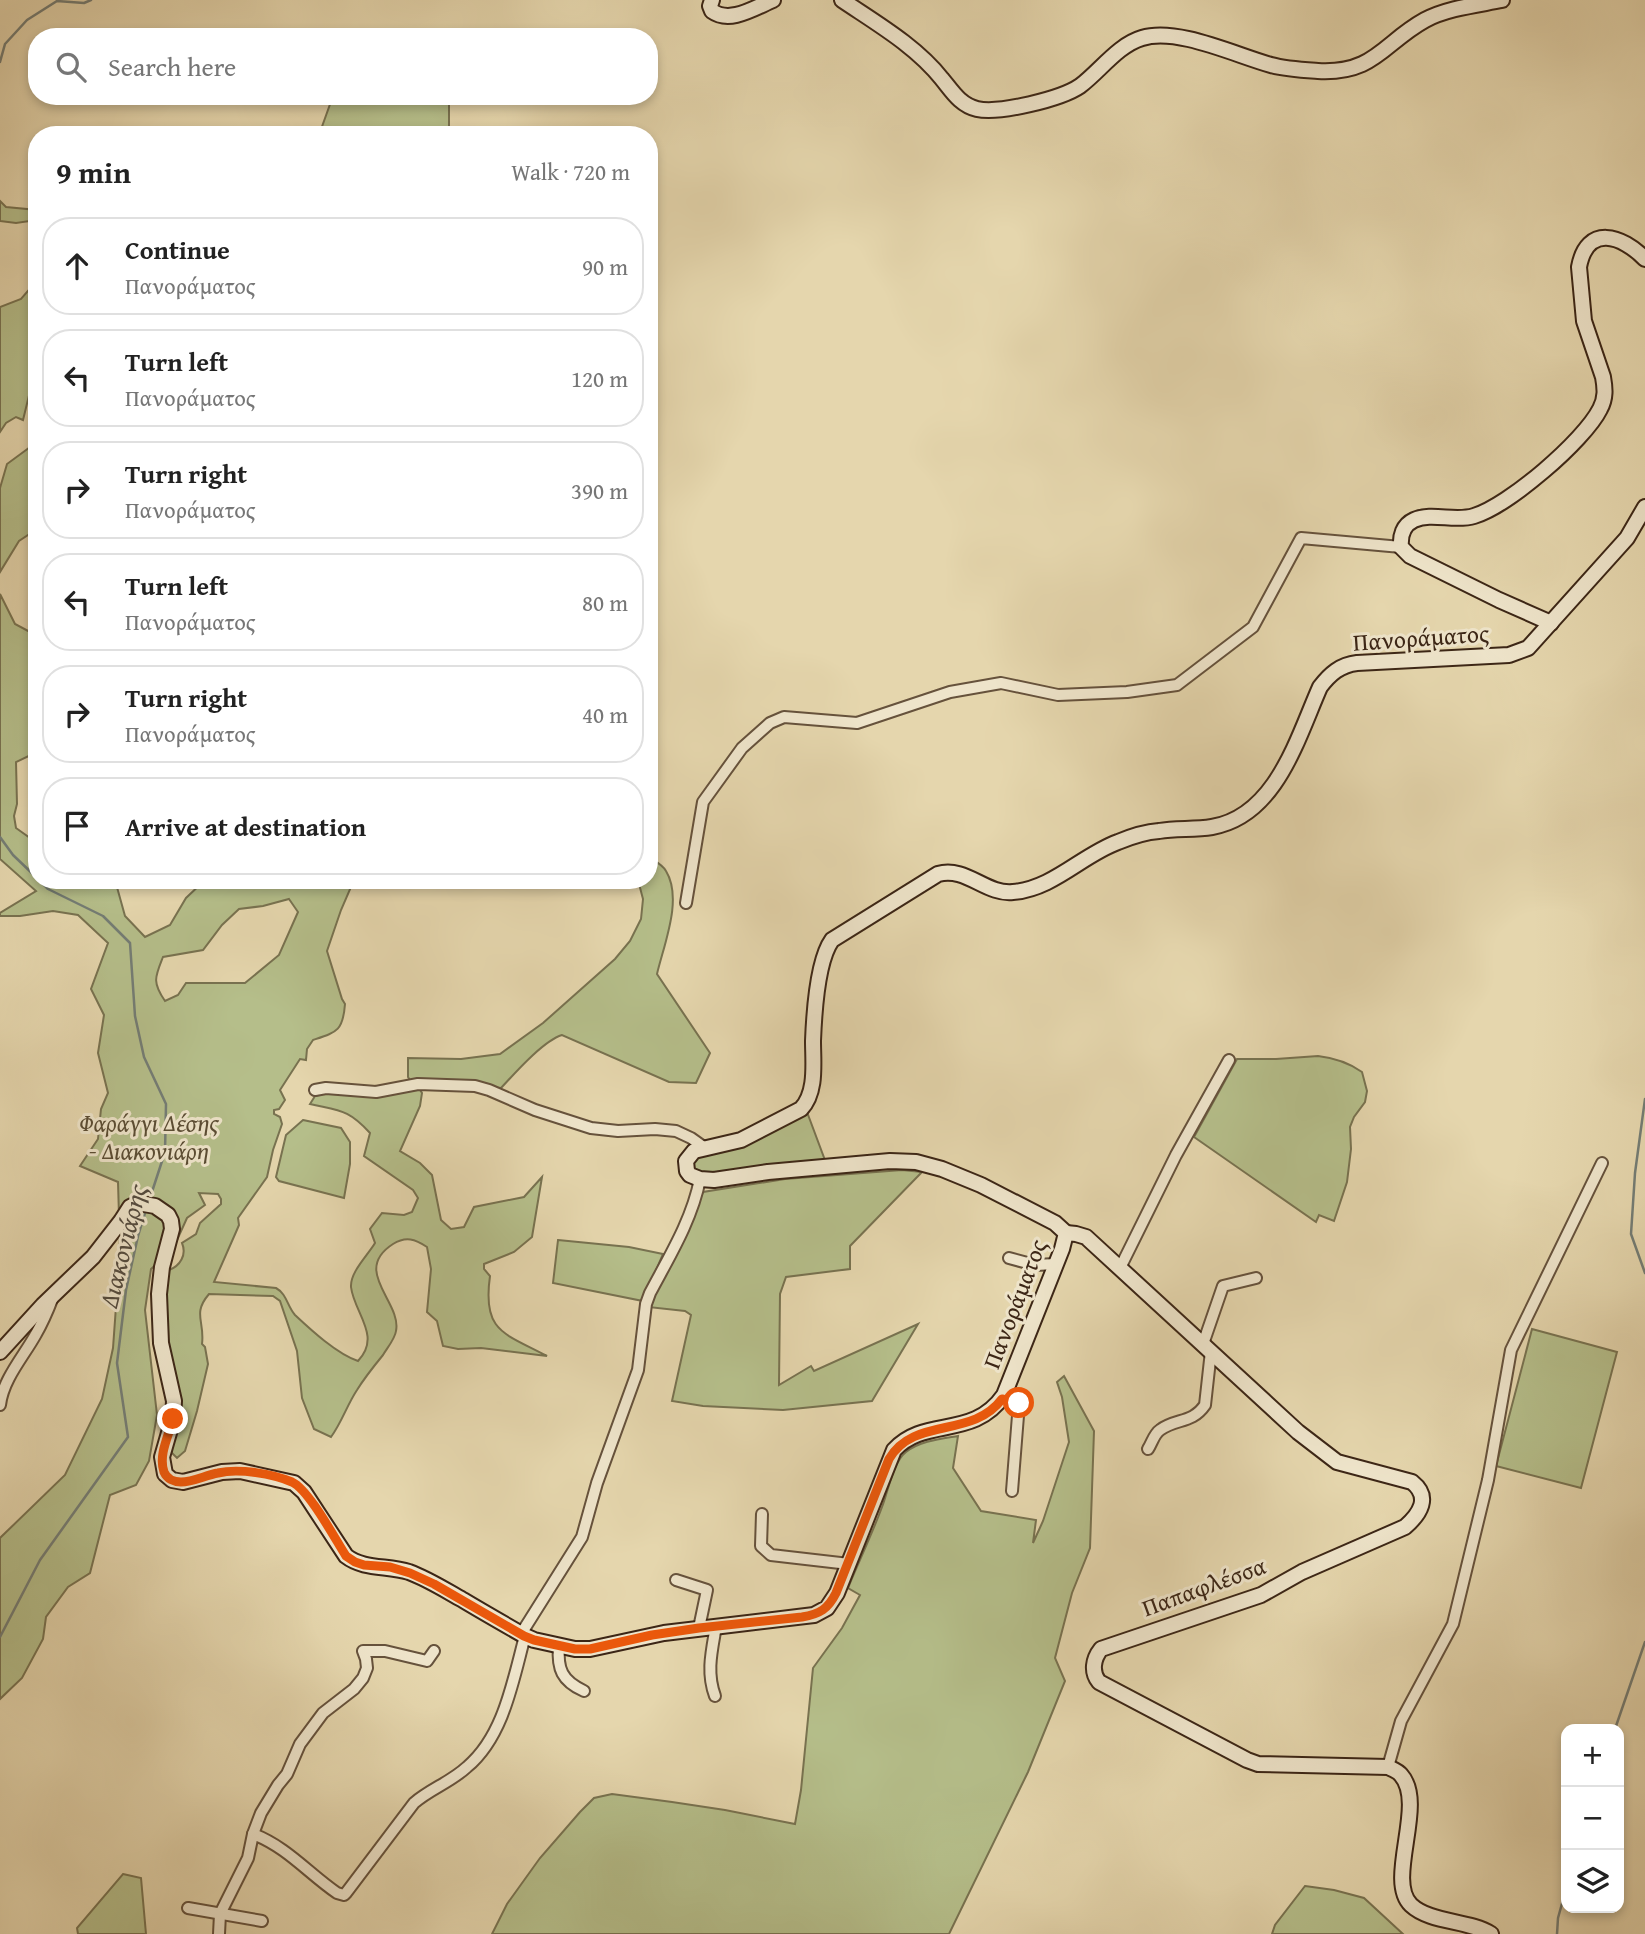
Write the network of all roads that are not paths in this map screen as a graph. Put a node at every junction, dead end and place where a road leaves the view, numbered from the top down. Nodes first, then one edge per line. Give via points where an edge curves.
1 (712, 0) edge
2 (773, 0) edge
3 (842, 0) edge
4 (1502, 0) edge
5 (1645, 259) edge
6 (1645, 507) edge
7 (1401, 547) junction
8 (1551, 623) junction
9 (686, 903) dead end
10 (1229, 1060) dead end
11 (315, 1090) dead end
12 (705, 1148) junction
13 (1602, 1163) dead end
14 (700, 1180) junction
15 (1066, 1233) junction
16 (1009, 1258) dead end
17 (1056, 1264) junction
18 (1120, 1268) junction
19 (1255, 1278) dead end
20 (54, 1295) junction
21 (1207, 1348) junction
22 (0, 1352) edge
23 (1002, 1399) junction
24 (0, 1405) edge
25 (1148, 1449) dead end
26 (1013, 1490) dead end
27 (762, 1514) dead end
28 (849, 1563) junction
29 (676, 1580) dead end
30 (716, 1626) junction
31 (699, 1628) junction
32 (523, 1635) junction
33 (559, 1646) junction
34 (434, 1651) dead end
35 (584, 1691) dead end
36 (715, 1696) dead end
37 (1388, 1767) junction
38 (253, 1834) junction
39 (188, 1908) dead end
40 (220, 1914) junction
41 (262, 1921) dead end
42 (219, 1934) edge
43 (1491, 1934) edge

1 - 2 main road via 712,11 725,16
3 - 4 main road via 928,63 964,103 993,110 1078,88 1140,38 1184,37 1274,66 1341,69 1363,65 1426,20
5 - 7 main road via 1622,241 1604,237 1589,245 1581,258 1584,321 1605,386 1601,408 1586,431 1520,489 1477,515 1425,517 1409,523 1401,535
6 - 8 main road via 1627,538
7 - 8 main road via 1406,554
7 - 9 street via 1301,538 1253,627 1177,685 1058,695 1001,683 950,692 857,723 784,717 770,723 742,748 703,802
8 - 12 main road, Πανοράματος via 1528,648 1509,655 1357,663 1337,669 1320,687 1271,790 1250,810 1226,823 1156,831 1115,843 1032,889 1006,893 944,872 910,891 826,948 807,1102 741,1140
10 - 18 street
11 - 12 street via 376,1092 418,1084 475,1086 591,1128 676,1131
12 - 14 main road via 694,1151 686,1161 687,1171
13 - 37 street via 1511,1350 1488,1480 1452,1624 1401,1721
14 - 15 main road, Πανοράματος via 916,1162 981,1185
14 - 32 street via 686,1222 646,1304 638,1370 582,1537
15 - 17 main road, Πανοράματος
15 - 18 main road, Παπαφλέσσα via 1086,1237
16 - 17 street via 1035,1265
17 - 23 main road, Πανοράματος
18 - 21 main road, Παπαφλέσσα
19 - 21 street via 1223,1286
20 - 22 main road, Πανοράματος
20 - 24 street
20 - 32 main road, Πανοράματος via 93,1257 130,1207 149,1205 168,1215 172,1229 159,1294 161,1343 174,1401 162,1457 167,1477 183,1482 240,1471 294,1483 355,1562 410,1573
21 - 25 street via 1205,1405 1193,1418 1161,1429
21 - 37 main road, Παπαφλέσσα via 1330,1458 1412,1482 1422,1493 1420,1510 1405,1527 1347,1550 1261,1595 1101,1649 1094,1662 1095,1677 1258,1764
23 - 26 street via 1019,1403
23 - 28 main road, Πανοράματος via 978,1420 918,1434 898,1446
27 - 28 street via 761,1546 771,1555
28 - 30 main road, Πανοράματος via 831,1603 820,1613
29 - 31 street via 707,1590
30 - 31 main road, Πανοράματος
30 - 36 street via 709,1669
31 - 33 main road, Πανοράματος via 590,1649
32 - 33 main road, Πανοράματος
32 - 38 street via 503,1710 483,1749 449,1782 414,1803 344,1895 282,1848
33 - 35 street via 561,1672
34 - 38 street via 427,1661 363,1651 367,1668 363,1678 323,1713 300,1744
37 - 43 main road via 1403,1776 1410,1799 1402,1878 1406,1899 1424,1913
38 - 40 street via 248,1858
39 - 40 street
40 - 41 street
40 - 42 street

